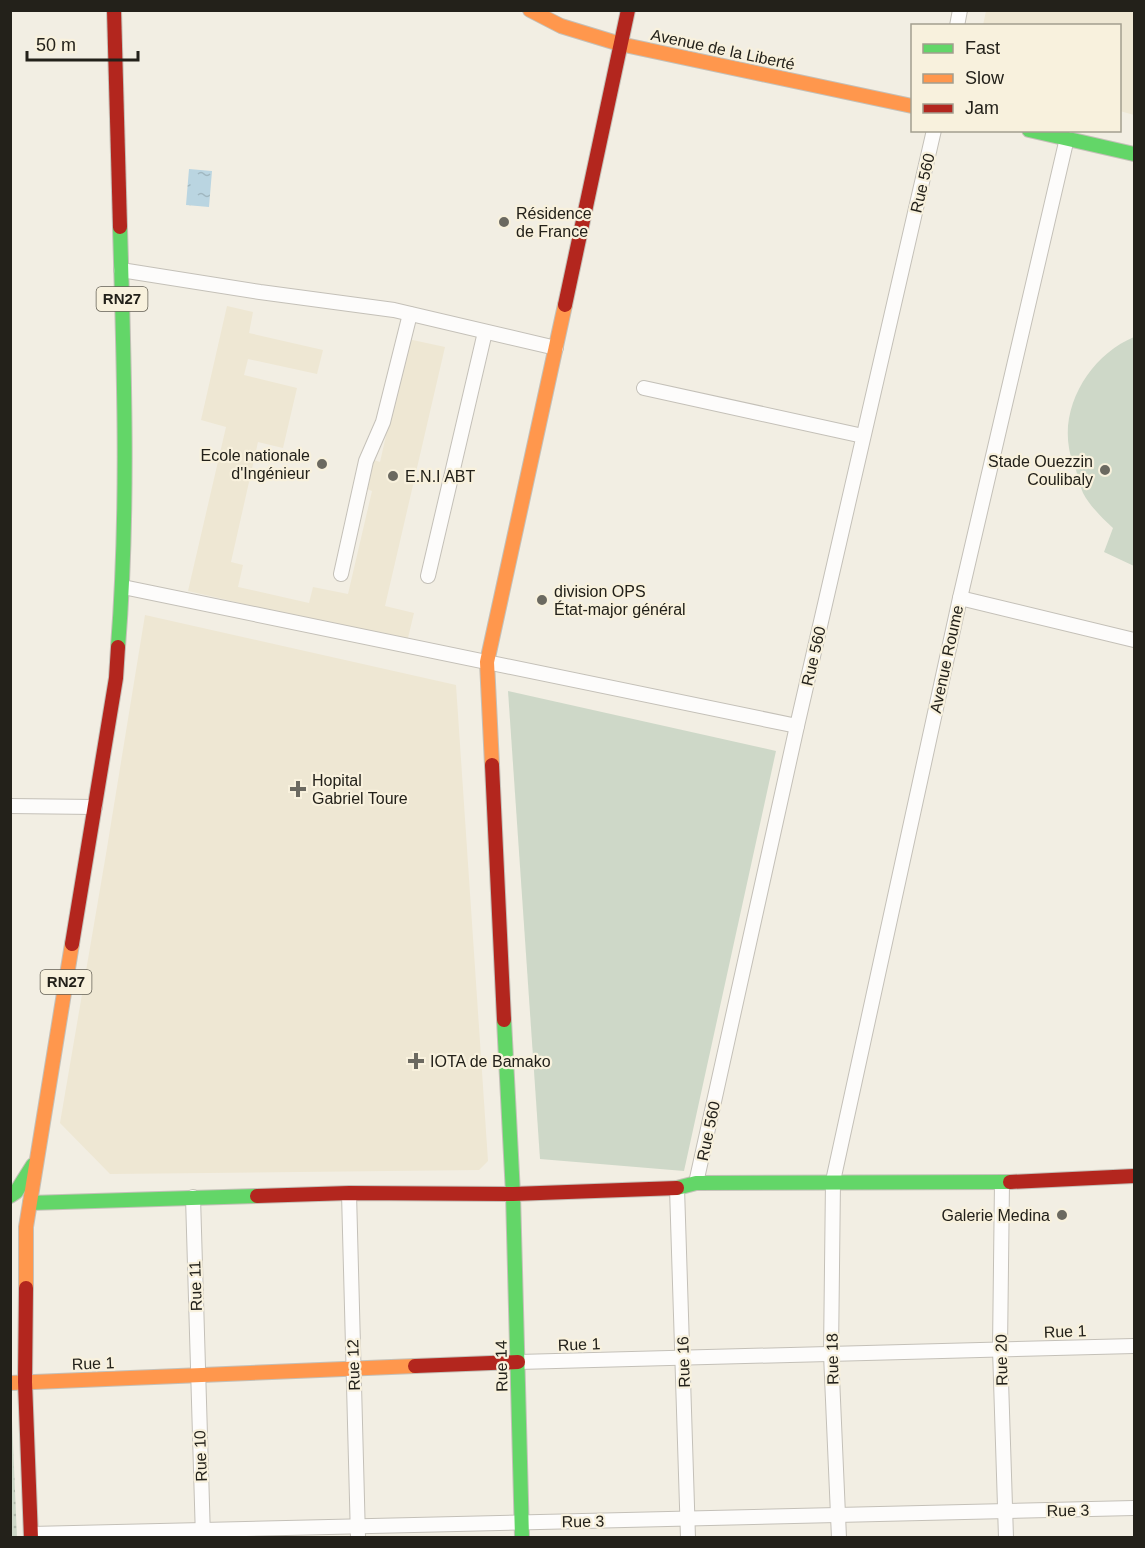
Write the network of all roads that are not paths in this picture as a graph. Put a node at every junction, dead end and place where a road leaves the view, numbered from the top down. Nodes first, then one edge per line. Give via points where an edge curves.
1 (114, 10) edge
2 (530, 10) edge
3 (628, 10) edge
4 (620, 44) junction
5 (911, 106) edge
6 (934, 132) edge
7 (1038, 132) edge
8 (1067, 138) junction
9 (1134, 154) edge
10 (121, 270) junction
11 (410, 314) junction
12 (485, 332) junction
13 (556, 348) junction
14 (644, 388) dead end
15 (863, 436) junction
16 (341, 574) dead end
17 (428, 576) dead end
18 (123, 587) junction
19 (960, 598) junction
20 (1134, 640) edge
21 (487, 662) junction
22 (797, 726) junction
23 (10, 806) edge
24 (95, 807) junction
25 (38, 1156) junction
26 (1134, 1176) edge
27 (833, 1181) junction
28 (1002, 1182) junction
29 (696, 1183) junction
30 (677, 1188) junction
31 (348, 1193) junction
32 (513, 1194) junction
33 (10, 1196) edge
34 (193, 1197) junction
35 (10, 1203) edge
36 (30, 1203) junction
37 (1134, 1346) edge
38 (1000, 1349) junction
39 (831, 1354) junction
40 (683, 1358) junction
41 (518, 1362) junction
42 (354, 1369) junction
43 (198, 1375) junction
44 (25, 1382) junction
45 (10, 1383) edge
46 (1134, 1508) edge
47 (1005, 1512) junction
48 (838, 1515) junction
49 (688, 1519) junction
50 (521, 1523) junction
51 (358, 1532) edge
52 (203, 1534) edge
53 (31, 1536) edge
54 (522, 1538) edge
55 (688, 1538) edge
56 (839, 1538) edge
57 (1006, 1538) edge

1 - 10 main road, RN27
2 - 4 main road, Avenue de la Liberté via 561,26
3 - 4 main road, Rue 14
4 - 5 main road, Avenue de la Liberté
4 - 13 main road, Rue 14
6 - 15 street, Rue 560
7 - 8 main road
8 - 9 main road
8 - 19 street, Avenue Roume
10 - 11 street
10 - 18 main road, RN27 via 126,443
11 - 12 street
11 - 16 street via 383,422 366,461
12 - 13 street
12 - 17 street
13 - 21 main road, Rue 14
14 - 15 street
15 - 22 street, Rue 560
18 - 21 street
18 - 24 main road, RN27 via 116,678
19 - 20 street
19 - 27 street, Avenue Roume
21 - 22 street
21 - 32 main road, Rue 14
22 - 29 street, Rue 560
23 - 24 street
24 - 25 main road, RN27
25 - 33 main road
25 - 36 main road, RN27
26 - 28 main road
27 - 28 main road
27 - 29 main road
27 - 39 street, Rue 18
28 - 38 street, Rue 20
29 - 30 main road
30 - 32 main road
30 - 40 street, Rue 16
31 - 32 main road
31 - 34 main road
31 - 42 street, Rue 12
32 - 41 main road, Rue 14
34 - 36 main road
34 - 43 street, Rue 11
35 - 36 main road
36 - 44 main road, RN27 via 26,1227
37 - 38 street, Rue 1
38 - 39 street, Rue 1
38 - 47 street, Rue 20
39 - 40 street, Rue 1
39 - 48 street, Rue 18
40 - 41 street, Rue 1
40 - 49 street, Rue 16
41 - 42 main road, Rue 1
41 - 50 main road, Rue 14
42 - 43 main road, Rue 1
42 - 51 street, Rue 12
43 - 44 main road, Rue 1
43 - 52 street, Rue 10
44 - 45 main road, Rue 1
44 - 53 main road, RN27
46 - 47 street, Rue 3
47 - 48 street, Rue 3
47 - 57 street, Rue 20
48 - 49 street, Rue 3
48 - 56 street, Rue 18
49 - 50 street, Rue 3
49 - 55 street, Rue 16
50 - 51 street, Rue 3
50 - 54 main road, Rue 14
51 - 52 street, Rue 3
52 - 53 street, Rue 3

